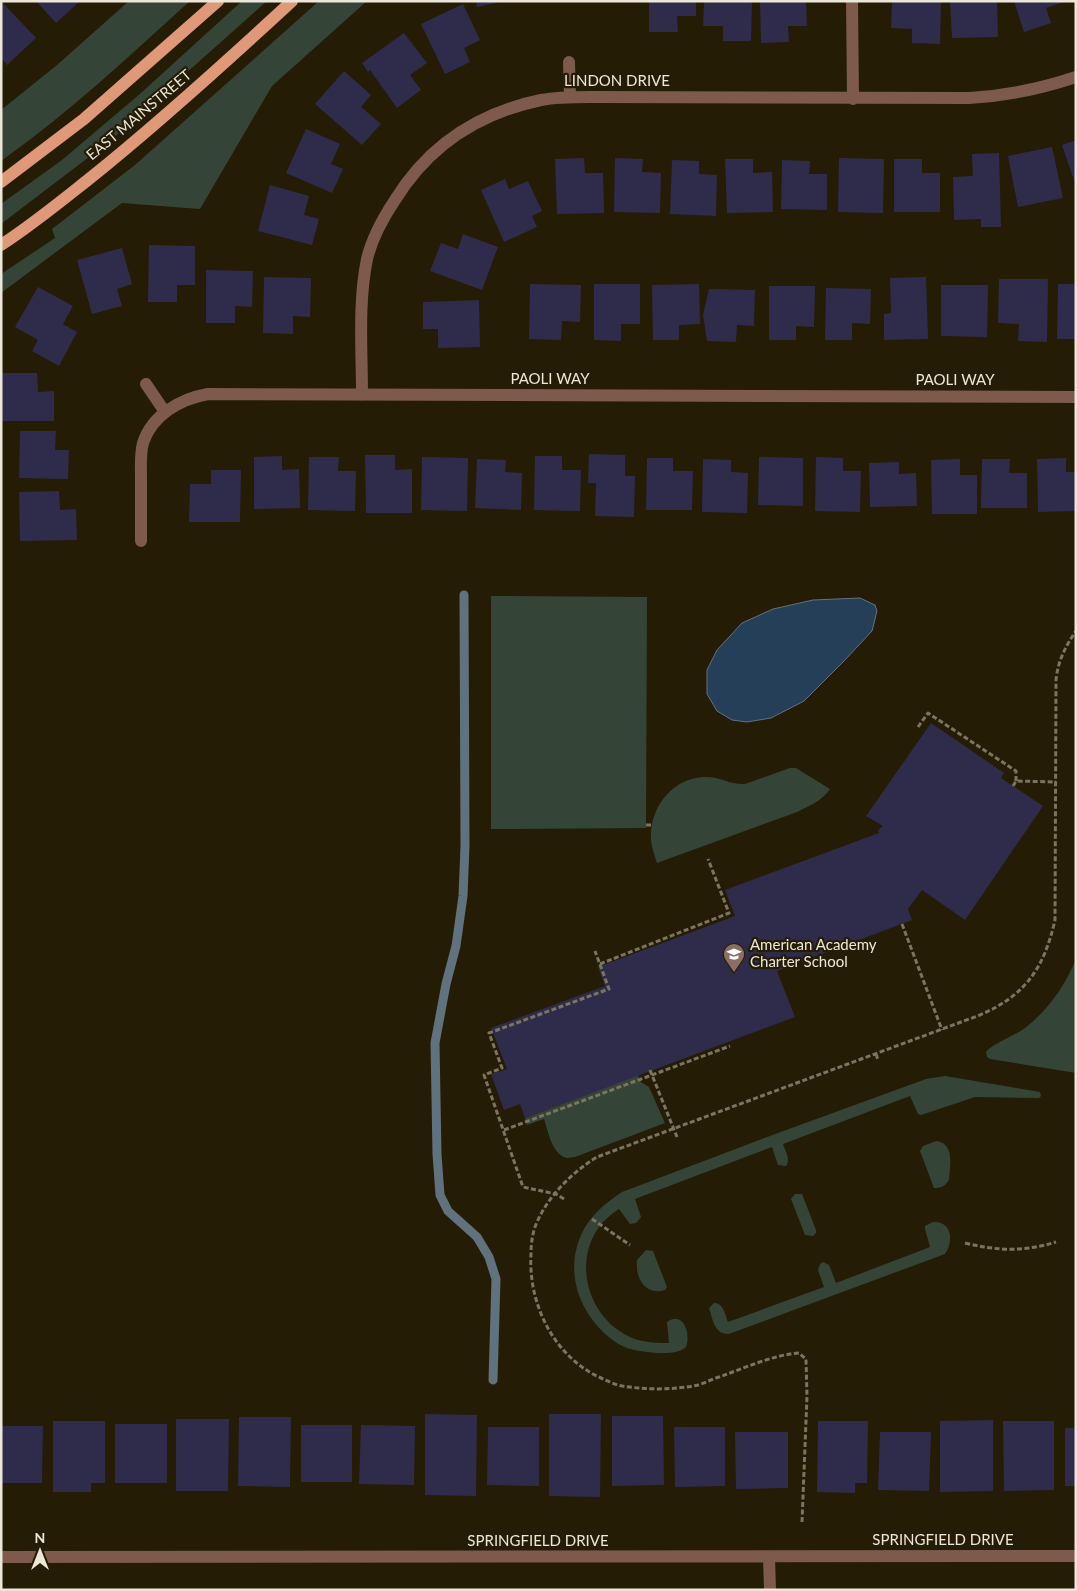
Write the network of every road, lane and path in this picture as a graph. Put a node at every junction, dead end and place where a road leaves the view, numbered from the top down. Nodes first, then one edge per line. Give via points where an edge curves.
1 (218, 1) edge
2 (292, 1) edge
3 (852, 1) edge
4 (569, 62) dead end
5 (1076, 77) edge
6 (570, 97) junction
7 (853, 99) junction
8 (1, 182) edge
9 (1, 245) edge
10 (146, 384) dead end
11 (362, 395) junction
12 (1076, 397) edge
13 (165, 412) junction
14 (141, 541) dead end
15 (1076, 631) edge
16 (918, 726) dead end
17 (1016, 781) junction
18 (1056, 782) junction
19 (1013, 786) dead end
20 (646, 825) dead end
21 (652, 825) dead end
22 (708, 859) dead end
23 (902, 924) dead end
24 (596, 951) dead end
25 (600, 964) junction
26 (942, 1030) junction
27 (730, 1046) dead end
28 (876, 1054) junction
29 (878, 1060) dead end
30 (651, 1072) junction
31 (674, 1128) junction
32 (504, 1130) junction
33 (678, 1137) dead end
34 (556, 1194) junction
35 (564, 1199) dead end
36 (592, 1219) dead end
37 (1056, 1242) dead end
38 (964, 1243) dead end
39 (630, 1245) dead end
40 (802, 1522) dead end
41 (1076, 1556) edge
42 (1, 1557) edge
43 (769, 1557) junction
44 (770, 1590) edge

1 - 8 main road via 84,119
2 - 9 main road, EAST MAINSTREET via 119,155
3 - 7 street
4 - 6 street
5 - 7 street, LINDON DRIVE via 999,96
6 - 7 street, LINDON DRIVE
6 - 11 street, LINDON DRIVE via 515,107 470,126 432,153 400,192 376,234 368,256 362,302
10 - 13 street
11 - 12 street, PAOLI WAY
11 - 13 street, PAOLI WAY via 208,394 191,398
13 - 14 street, PAOLI WAY via 147,433 142,450
15 - 18 path via 1058,667
16 - 17 path via 928,713 1016,771
17 - 18 path
17 - 19 path
18 - 26 path via 1055,920 1044,956 1034,974 1007,1001
20 - 21 path
22 - 25 path via 729,913
23 - 26 path
24 - 25 path
25 - 32 path via 609,988 489,1033 502,1068 484,1074
26 - 28 path
27 - 30 path
28 - 29 path
28 - 31 path
30 - 31 path
30 - 32 path
31 - 33 path
31 - 34 path via 597,1157 570,1177
32 - 34 path via 523,1187
34 - 35 path
34 - 40 path via 540,1216 532,1236 532,1286 541,1315 554,1339 570,1358 592,1374 620,1386 659,1389 698,1384 783,1354 799,1353 806,1359
36 - 39 path
37 - 38 path via 1038,1248 1004,1250
41 - 43 street, SPRINGFIELD DRIVE
42 - 43 street, SPRINGFIELD DRIVE
43 - 44 street

